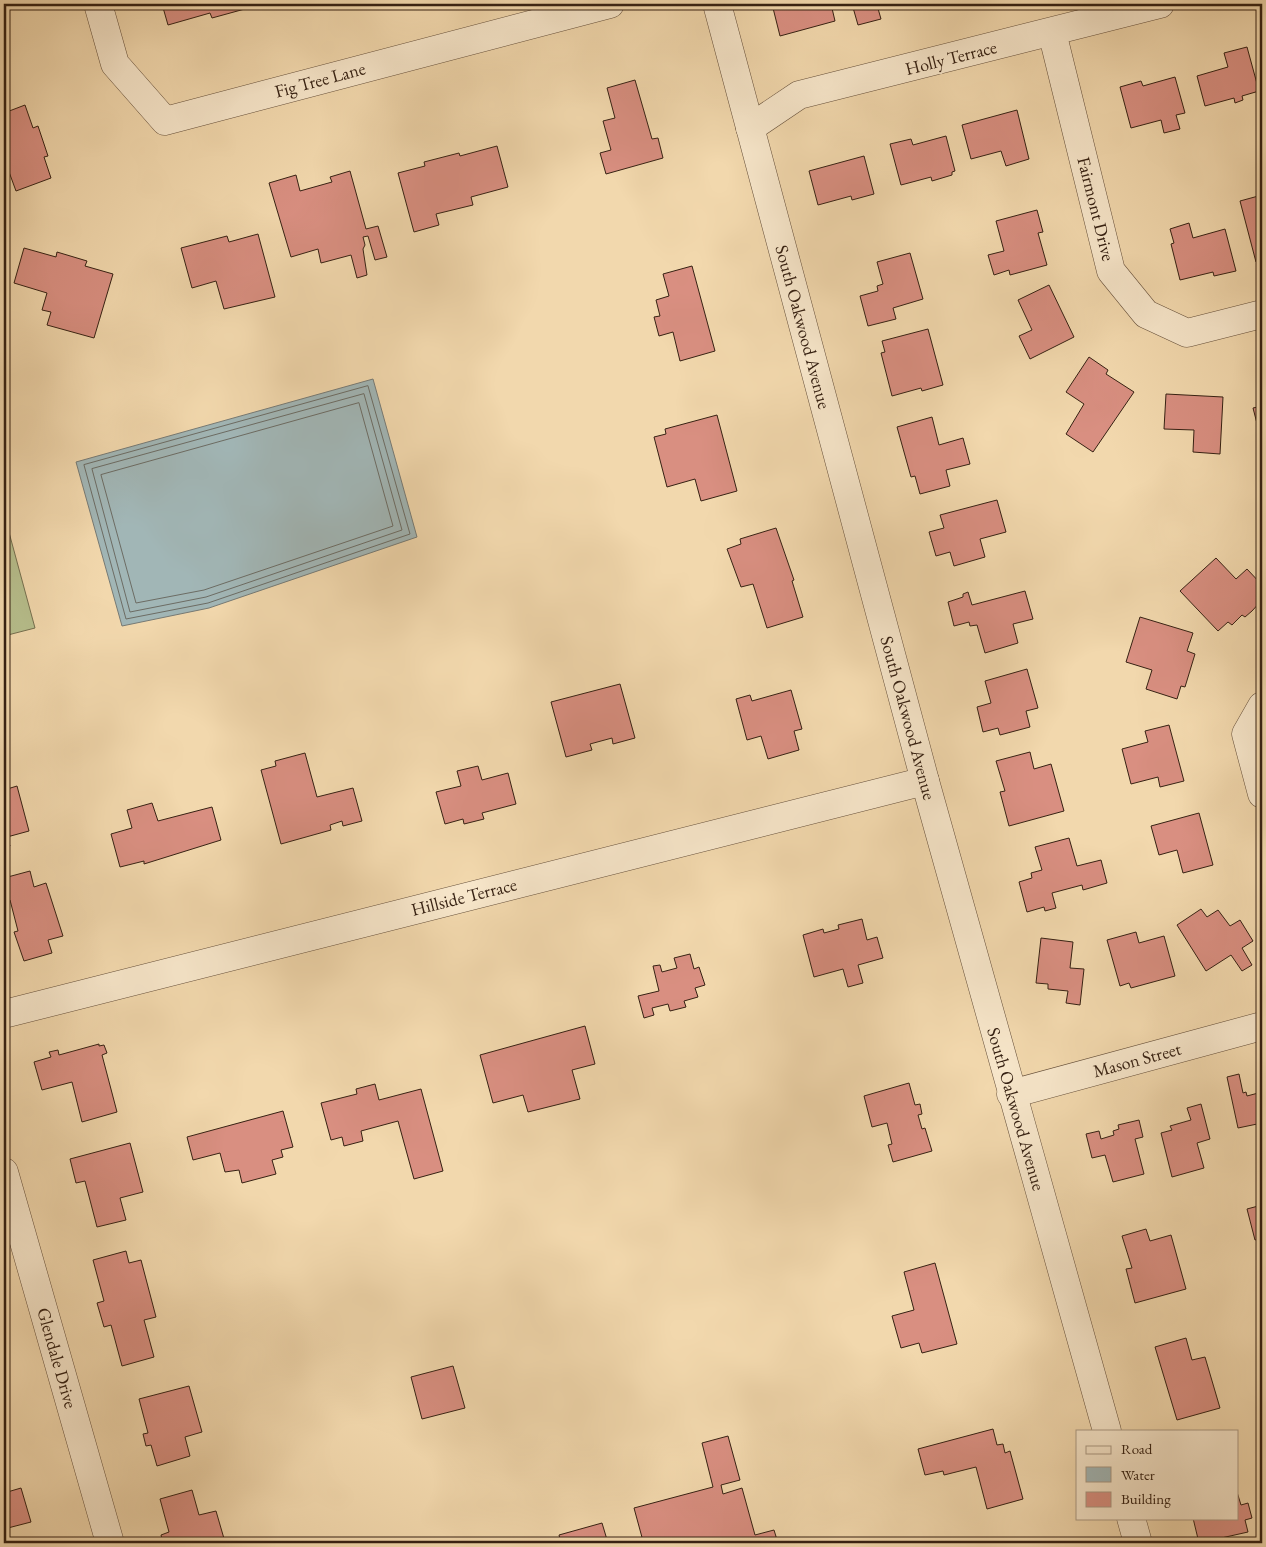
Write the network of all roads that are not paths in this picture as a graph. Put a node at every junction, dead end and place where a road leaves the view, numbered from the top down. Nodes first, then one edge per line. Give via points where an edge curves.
1 (98, 4) edge
2 (610, 4) edge
3 (717, 4) edge
4 (1160, 4) edge
5 (1052, 32) junction
6 (750, 128) junction
7 (1262, 314) edge
8 (1262, 706) edge
9 (925, 781) junction
10 (1262, 794) edge
11 (4, 1014) edge
12 (1262, 1026) edge
13 (1011, 1094) junction
14 (4, 1172) edge
15 (1106, 1430) edge
16 (1132, 1520) edge
17 (110, 1543) edge
18 (1138, 1543) edge

1 - 2 street, Fig Tree Lane via 115,64 166,121
3 - 6 street, South Oakwood Avenue
4 - 5 street, Holly Terrace
5 - 6 street, Holly Terrace via 800,95
5 - 7 street, Fairmont Drive via 1111,271 1146,314 1187,333
6 - 9 street, South Oakwood Avenue
8 - 10 street via 1246,734
9 - 11 street, Hillside Terrace
9 - 13 street, South Oakwood Avenue
12 - 13 street, Mason Street
13 - 15 street, South Oakwood Avenue
14 - 17 street, Glendale Drive
16 - 18 street

